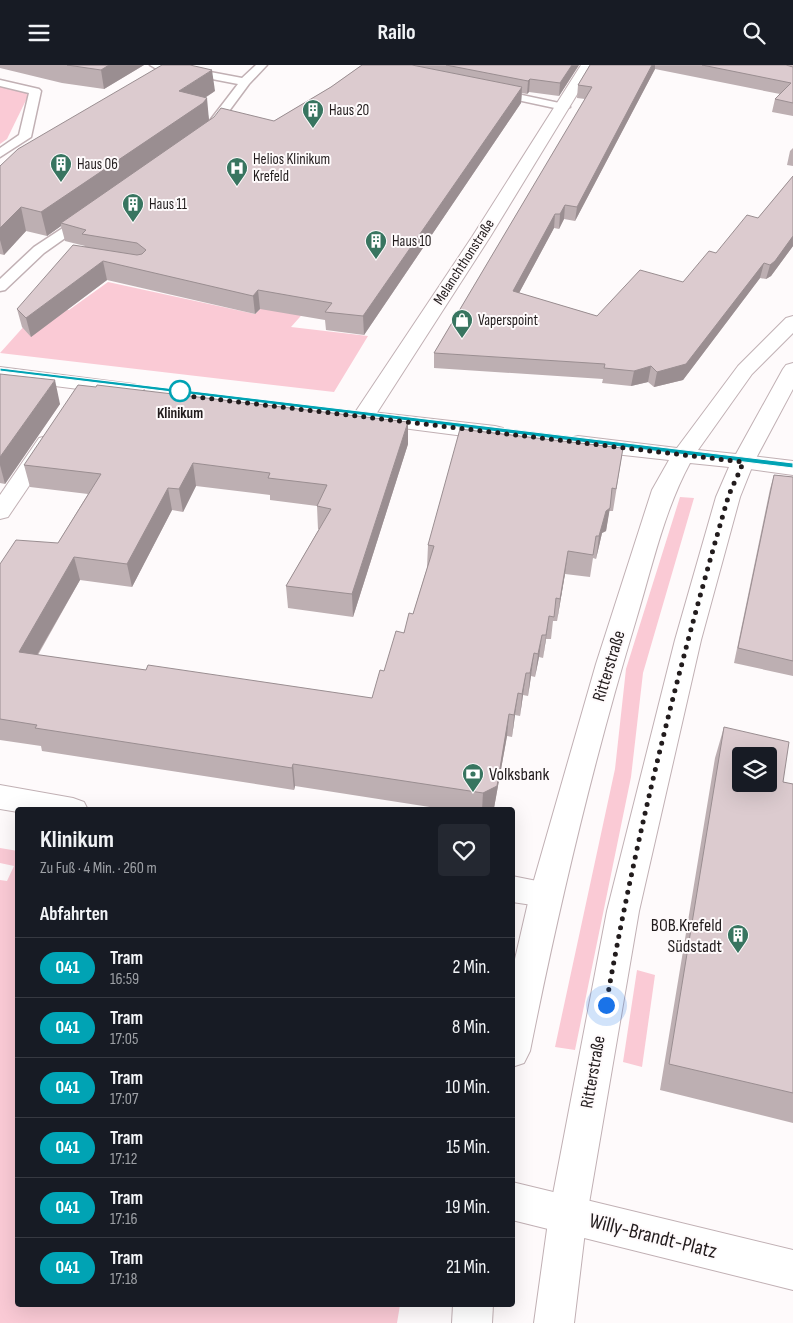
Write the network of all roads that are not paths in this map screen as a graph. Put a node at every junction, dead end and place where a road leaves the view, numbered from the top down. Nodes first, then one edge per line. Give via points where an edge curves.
1 (155, 65) edge
2 (262, 65) edge
3 (588, 65) edge
4 (245, 82) junction
5 (0, 83) edge
6 (479, 89) edge
7 (564, 107) junction
8 (195, 141) edge
9 (0, 153) edge
10 (99, 208) edge
11 (39, 250) junction
12 (58, 253) dead end
13 (0, 287) edge
14 (793, 322) edge
15 (793, 369) edge
16 (0, 373) edge
17 (86, 384) junction
18 (152, 392) edge
19 (73, 403) edge
20 (57, 427) edge
21 (516, 436) edge
22 (554, 441) edge
23 (683, 455) junction
24 (743, 462) junction
25 (793, 468) edge
26 (0, 512) edge
27 (0, 797) edge
28 (56, 807) edge
29 (515, 889) edge
30 (546, 894) junction
31 (515, 1037) edge
32 (515, 1202) edge
33 (568, 1215) junction
34 (793, 1270) edge
35 (473, 1307) edge
36 (472, 1323) edge
37 (554, 1323) edge

1 - 4 lane
2 - 4 lane
3 - 7 main road, Melanchthonstraße
4 - 8 lane via 212,129
5 - 9 lane via 35,91 25,137
6 - 7 lane
7 - 21 main road, Melanchthonstraße via 353,416
10 - 11 lane
11 - 12 lane
11 - 13 lane
14 - 23 main road, Ritterstraße via 745,371
15 - 24 main road, Ritterstraße
16 - 17 main road
17 - 18 main road
17 - 19 main road
20 - 26 main road
22 - 23 main road
23 - 24 main road
23 - 30 main road, Ritterstraße via 664,490 612,655
24 - 25 main road
24 - 33 main road, Ritterstraße via 728,497 688,641 623,911
27 - 28 main road
29 - 30 main road
30 - 31 main road, Ritterstraße
32 - 33 main road, Willy-Brandt-Platz
33 - 34 main road, Willy-Brandt-Platz
33 - 37 main road, Ritterstraße
35 - 36 main road

